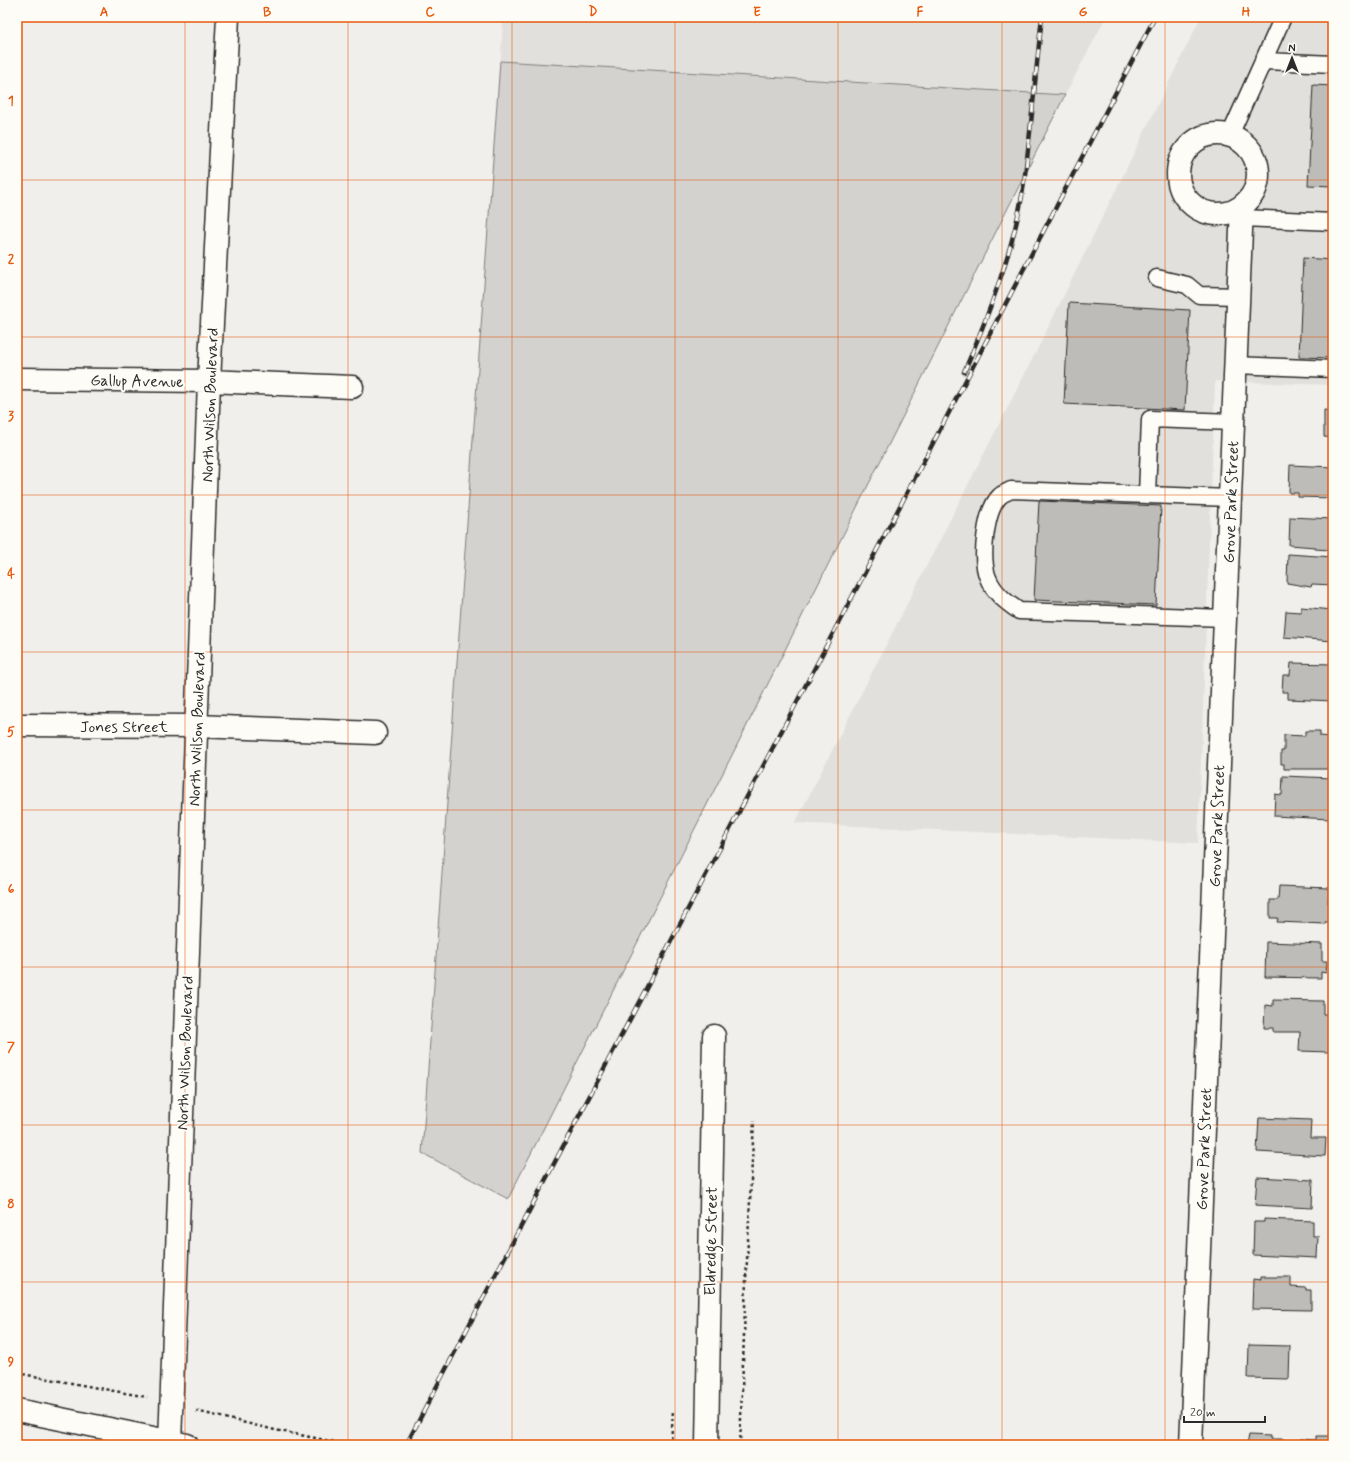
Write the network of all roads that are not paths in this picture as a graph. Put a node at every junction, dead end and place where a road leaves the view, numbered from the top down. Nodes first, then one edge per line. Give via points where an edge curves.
1 (228, 17) edge
2 (1283, 17) edge
3 (1263, 61) junction
4 (1333, 64) edge
5 (1230, 135) junction
6 (1242, 212) junction
7 (1333, 222) edge
8 (1157, 278) dead end
9 (1238, 296) junction
10 (1235, 365) junction
11 (1333, 369) edge
12 (17, 379) edge
13 (209, 381) junction
14 (352, 387) dead end
15 (1233, 422) junction
16 (1147, 495) junction
17 (1230, 498) junction
18 (1225, 618) junction
19 (17, 725) edge
20 (196, 726) junction
21 (375, 733) dead end
22 (714, 1036) dead end
23 (17, 1410) edge
24 (178, 1443) edge
25 (707, 1445) edge
26 (1191, 1445) edge

1 - 13 street, North Wilson Boulevard
2 - 3 lane
3 - 4 lane
3 - 5 lane
5 - 6 street via 1247,146 1257,163 1259,176 1256,189
5 - 6 street via 1204,136 1192,143 1178,165 1178,178 1181,192 1189,203 1200,210 1213,215
6 - 7 lane
6 - 9 street, Grove Park Street
8 - 9 lane via 1187,285 1199,295
9 - 10 street, Grove Park Street
10 - 11 lane
10 - 15 street, Grove Park Street
12 - 13 street, Gallup Avenue
13 - 14 street, Gallup Avenue
13 - 20 street, North Wilson Boulevard
15 - 16 lane via 1150,419
15 - 17 street, Grove Park Street
16 - 17 lane
16 - 18 lane via 1011,490 1001,495 989,517 984,551 987,576 993,588 1006,602 1020,611
17 - 18 street, Grove Park Street
18 - 26 street, Grove Park Street
19 - 20 street, Jones Street
20 - 21 street, Jones Street
20 - 24 street, North Wilson Boulevard
22 - 25 street, Eldredge Street
23 - 24 street

